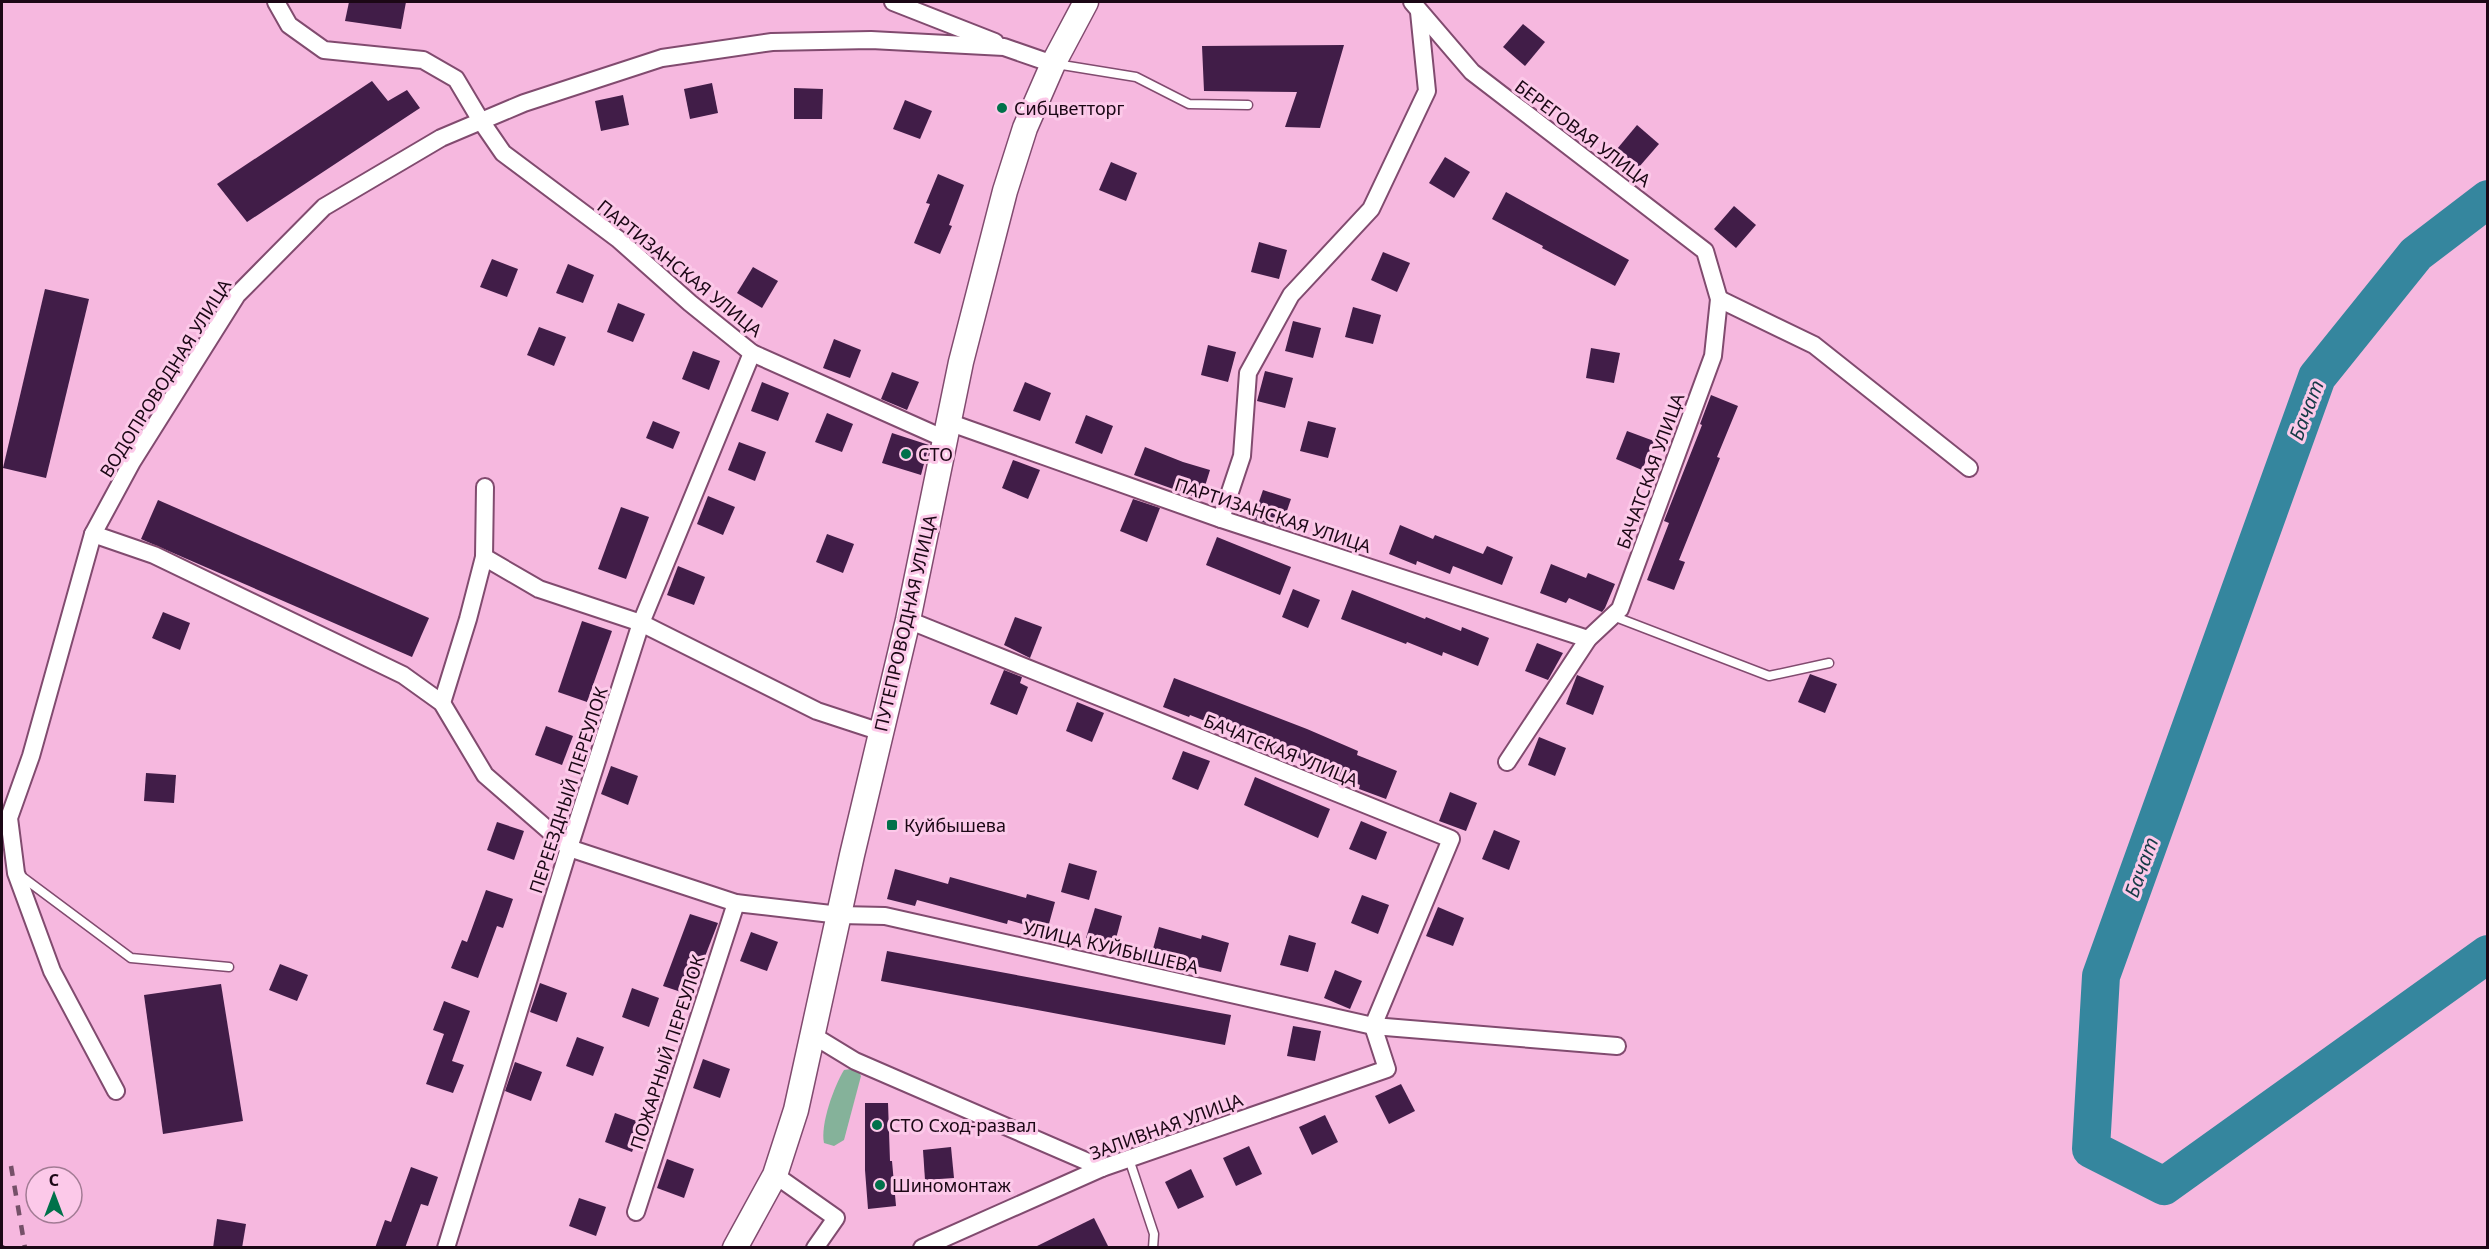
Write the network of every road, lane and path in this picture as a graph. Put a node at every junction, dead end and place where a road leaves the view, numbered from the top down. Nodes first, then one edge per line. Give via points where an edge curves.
1 (276, 2) edge
2 (892, 2) edge
3 (1086, 2) edge
4 (1415, 7) edge
5 (1047, 62) junction
6 (1248, 105) dead end
7 (481, 121) junction
8 (1719, 298) junction
9 (752, 353) junction
10 (946, 430) junction
11 (1969, 468) dead end
12 (485, 487) dead end
13 (1221, 519) junction
14 (93, 534) junction
15 (484, 557) junction
16 (1613, 615) junction
17 (908, 620) junction
18 (641, 623) junction
19 (1588, 639) junction
20 (1829, 663) dead end
21 (442, 703) junction
22 (881, 732) junction
23 (1507, 762) dead end
24 (569, 848) junction
25 (16, 873) junction
26 (736, 903) junction
27 (840, 915) junction
28 (229, 967) dead end
29 (1373, 1026) junction
30 (814, 1036) junction
31 (1617, 1046) dead end
32 (116, 1090) dead end
33 (1129, 1159) junction
34 (1102, 1168) junction
35 (775, 1175) junction
36 (636, 1212) dead end
37 (446, 1248) edge
38 (735, 1248) edge
39 (815, 1248) edge
40 (922, 1248) edge
41 (1154, 1248) edge

1 - 7 street, ПАРТИЗАНСКАЯ УЛИЦА via 289,25 324,50 423,60 456,79
2 - 5 street
3 - 5 main road, ПУТЕПРОВОДНАЯ УЛИЦА
4 - 8 street, БЕРЕГОВАЯ УЛИЦА via 1472,72 1704,251
4 - 13 street via 1427,91 1371,209 1291,295 1248,373 1242,456
5 - 6 lane via 1136,77 1189,104
5 - 7 street, ВОДОПРОВОДНАЯ УЛИЦА via 1004,47 871,40 772,42 662,58
5 - 10 main road, ПУТЕПРОВОДНАЯ УЛИЦА via 1005,191
7 - 9 street, ПАРТИЗАНСКАЯ УЛИЦА via 503,153 618,239
7 - 14 street, ВОДОПРОВОДНАЯ УЛИЦА via 441,138 324,207 237,295 132,462
8 - 11 street via 1814,345
8 - 16 street, БАЧАТСКАЯ УЛИЦА via 1713,356 1620,609
9 - 10 street, ПАРТИЗАНСКАЯ УЛИЦА
9 - 18 street, ПЕРЕЕЗДНЫЙ ПЕРЕУЛОК
10 - 13 street, ПАРТИЗАНСКАЯ УЛИЦА
10 - 17 main road, ПУТЕПРОВОДНАЯ УЛИЦА
12 - 15 street
13 - 19 street, ПАРТИЗАНСКАЯ УЛИЦА
14 - 21 street via 154,555 403,675
14 - 25 street, ВОДОПРОВОДНАЯ УЛИЦА via 31,756 9,818
15 - 18 street via 539,589
15 - 21 street
16 - 19 street, БАЧАТСКАЯ УЛИЦА
16 - 20 lane via 1769,676
17 - 22 main road, ПУТЕПРОВОДНАЯ УЛИЦА
17 - 29 street, БАЧАТСКАЯ УЛИЦА via 1451,839
18 - 22 street via 817,711
18 - 24 street, ПЕРЕЕЗДНЫЙ ПЕРЕУЛОК
19 - 23 street, БАЧАТСКАЯ УЛИЦА
21 - 24 street via 485,775
22 - 27 main road, ПУТЕПРОВОДНАЯ УЛИЦА
24 - 26 street, УЛИЦА КУЙБЫШЕВА
24 - 37 street, ПЕРЕЕЗДНЫЙ ПЕРЕУЛОК
25 - 28 lane via 131,958
25 - 32 street, ВОДОПРОВОДНАЯ УЛИЦА via 52,971
26 - 27 street, УЛИЦА КУЙБЫШЕВА
26 - 36 street, ПОЖАРНЫЙ ПЕРЕУЛОК
27 - 29 street, УЛИЦА КУЙБЫШЕВА via 885,916
27 - 30 main road, ПУТЕПРОВОДНАЯ УЛИЦА
29 - 31 street, УЛИЦА КУЙБЫШЕВА
29 - 33 street, ЗАЛИВНАЯ УЛИЦА via 1387,1069
30 - 34 street via 855,1061
30 - 35 main road, ПУТЕПРОВОДНАЯ УЛИЦА
33 - 34 street, ЗАЛИВНАЯ УЛИЦА
33 - 41 lane via 1154,1234
34 - 40 street, ЗАЛИВНАЯ УЛИЦА
35 - 38 main road, ПУТЕПРОВОДНАЯ УЛИЦА
35 - 39 street via 836,1218

